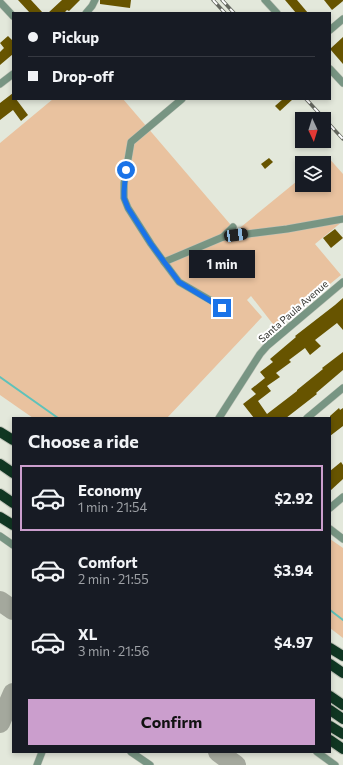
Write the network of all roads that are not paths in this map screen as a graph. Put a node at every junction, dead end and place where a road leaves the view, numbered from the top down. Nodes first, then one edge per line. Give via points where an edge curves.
1 (95, 0) edge
2 (264, 0) edge
3 (0, 2) edge
4 (87, 12) edge
5 (276, 12) edge
6 (12, 15) edge
7 (343, 19) edge
8 (331, 29) edge
9 (331, 70) edge
10 (12, 75) edge
11 (343, 83) edge
12 (0, 84) edge
13 (181, 100) edge
14 (343, 219) edge
15 (233, 227) dead end
16 (223, 237) junction
17 (164, 262) junction
18 (343, 282) edge
19 (222, 308) dead end
20 (343, 388) edge
21 (220, 417) edge
22 (308, 417) edge
23 (0, 432) edge
24 (12, 439) edge
25 (0, 464) edge
26 (12, 472) edge
27 (0, 494) edge
28 (343, 497) edge
29 (12, 502) edge
30 (331, 507) edge
31 (0, 517) edge
32 (12, 524) edge
33 (331, 530) edge
34 (0, 536) edge
35 (343, 539) edge
36 (12, 544) edge
37 (331, 649) edge
38 (343, 656) edge
39 (331, 665) edge
40 (343, 673) edge
41 (331, 697) edge
42 (343, 705) edge
43 (331, 711) edge
44 (343, 719) edge
45 (331, 727) edge
46 (343, 734) edge
47 (331, 741) edge
48 (343, 749) edge
49 (42, 753) edge
50 (132, 753) edge
51 (318, 753) edge
52 (36, 765) edge
53 (150, 765) edge
54 (335, 765) edge

1 - 4 street
2 - 5 street
3 - 6 street
7 - 8 street
9 - 11 street
10 - 12 street
13 - 17 street via 131,142 124,183 124,198 128,208
14 - 16 street
15 - 16 street
16 - 17 street
17 - 19 street via 179,282
18 - 21 street, Santa Paula Avenue via 267,346
20 - 22 street
23 - 24 highway
25 - 26 highway
27 - 29 highway
28 - 30 street
31 - 32 highway
33 - 35 street
34 - 36 street
37 - 38 highway
39 - 40 highway
41 - 42 highway
43 - 44 highway
45 - 46 highway
47 - 48 highway
49 - 52 street
50 - 53 street
51 - 54 street

